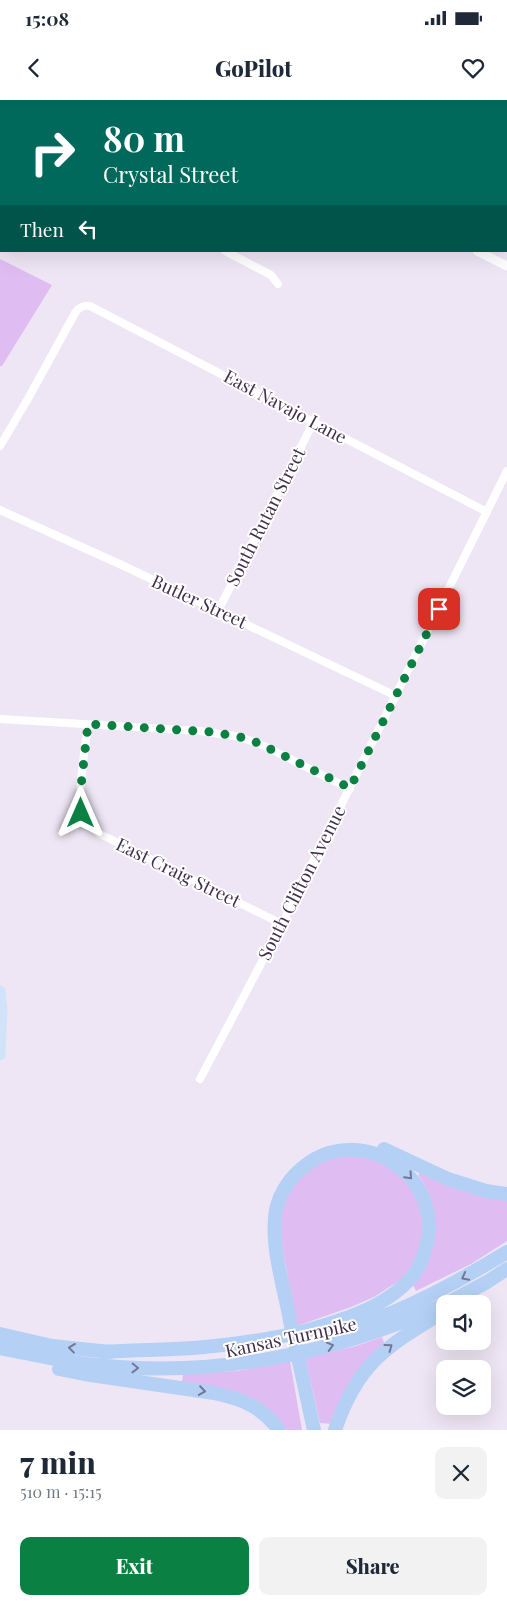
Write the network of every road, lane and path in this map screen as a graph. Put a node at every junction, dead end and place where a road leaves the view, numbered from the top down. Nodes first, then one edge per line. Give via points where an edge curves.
1 (227, 252) edge
2 (479, 252) edge
3 (507, 266) edge
4 (278, 284) dead end
5 (313, 423) junction
6 (0, 446) edge
7 (507, 471) edge
8 (0, 510) edge
9 (487, 512) junction
10 (218, 611) junction
11 (396, 696) junction
12 (0, 719) edge
13 (88, 724) junction
14 (350, 788) junction
15 (282, 924) junction
16 (0, 991) edge
17 (0, 1055) edge
18 (200, 1078) dead end
19 (507, 1194) edge
20 (507, 1252) edge
21 (507, 1271) edge
22 (462, 1295) edge
23 (471, 1295) edge
24 (436, 1308) edge
25 (286, 1316) junction
26 (436, 1317) edge
27 (0, 1334) edge
28 (0, 1348) edge
29 (102, 1352) junction
30 (0, 1353) edge
31 (299, 1374) junction
32 (279, 1430) edge
33 (307, 1430) edge
34 (314, 1430) edge
35 (335, 1430) edge

1 - 4 street via 271,275
2 - 3 street
5 - 6 street, East Navajo Lane via 90,306 82,306 71,319
5 - 9 street, East Navajo Lane
5 - 10 street, South Rutan Street
7 - 9 street, South Clifton Avenue
8 - 10 street, Butler Street
9 - 11 street, South Clifton Avenue
10 - 11 street, Butler Street
11 - 14 street, South Clifton Avenue
12 - 13 street
13 - 14 street via 199,731 245,738
13 - 15 street, East Craig Street via 80,809 92,829
14 - 15 street, South Clifton Avenue
15 - 18 street, South Clifton Avenue
16 - 17 main road
19 - 25 highway via 448,1179 393,1152 367,1144 334,1145 313,1153 282,1178 274,1193 266,1223 267,1241
20 -> 29 highway, Kansas Turnpike via 392,1313 338,1331 229,1353 175,1356
21 - 22 highway, Kansas Turnpike
21 - 23 highway
28 -> 24 highway, Kansas Turnpike via 79,1363 128,1368 229,1365 279,1358 337,1344
25 -> 29 highway via 274,1230 278,1202 285,1187 306,1164 334,1152 366,1152 396,1164 418,1187 428,1212 428,1243 412,1276 383,1300 330,1324 274,1338 192,1348
25 - 31 highway
35 -> 26 highway via 349,1395 370,1364 384,1350
29 -> 27 highway, Kansas Turnpike via 52,1346
30 -> 32 highway via 84,1374 233,1397 265,1414
31 - 33 highway
31 - 34 highway

